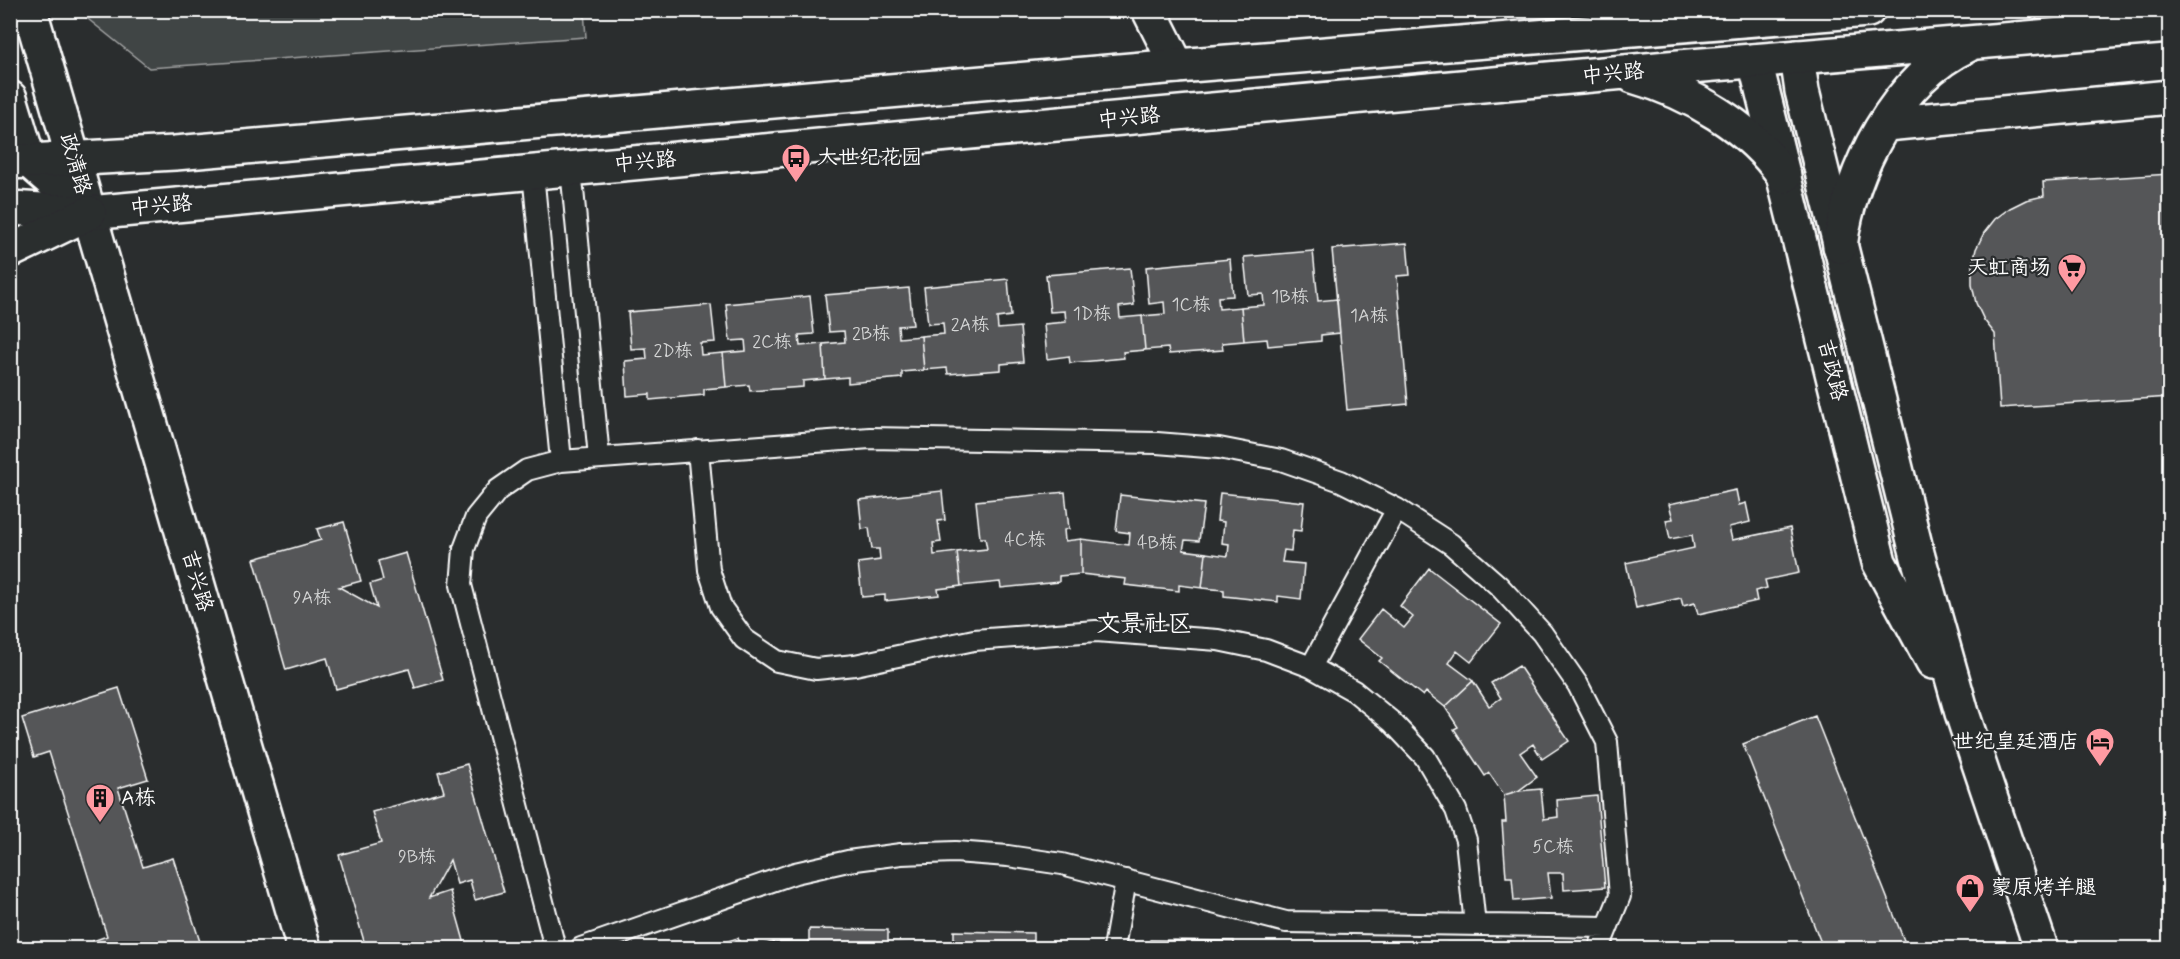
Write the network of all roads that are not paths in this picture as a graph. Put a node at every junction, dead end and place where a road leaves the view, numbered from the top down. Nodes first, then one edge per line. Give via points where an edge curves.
1 (30, 10) edge
2 (1149, 10) edge
3 (1650, 10) edge
4 (1868, 10) edge
5 (1792, 14) edge
6 (1750, 15) edge
7 (2169, 26) edge
8 (1612, 31) junction
9 (1975, 43) junction
10 (1797, 57) junction
11 (1755, 61) junction
12 (1177, 66) junction
13 (1617, 73) junction
14 (2169, 97) edge
15 (10, 98) edge
16 (1886, 124) junction
17 (73, 158) junction
18 (20, 161) edge
19 (571, 169) junction
20 (533, 172) junction
21 (1784, 176) junction
22 (10, 208) edge
23 (89, 213) junction
24 (1840, 246) junction
25 (10, 251) edge
26 (698, 450) junction
27 (599, 457) junction
28 (561, 461) junction
29 (1397, 509) junction
30 (1311, 668) junction
31 (1962, 713) junction
32 (1126, 880) junction
33 (1475, 925) junction
34 (1608, 927) junction
35 (304, 948) edge
36 (555, 948) edge
37 (581, 948) edge
38 (1114, 948) edge
39 (1599, 948) edge
40 (2041, 948) edge

1 - 17 main road, 政清路
2 - 12 main road
3 - 8 main road
4 - 5 main road, 中兴路
5 - 6 main road, 中兴路
5 - 10 main road, 吉政路
6 - 8 main road, 中兴路
6 - 11 main road, 吉政路
7 - 9 main road, 中兴路
8 - 12 main road, 中兴路
9 - 10 main road, 中兴路
9 - 16 main road via 1955,51 1924,75
10 - 11 main road, 中兴路
10 - 24 main road, 吉政路
11 - 13 main road, 中兴路
11 - 21 main road, 吉政路
12 - 17 main road, 中兴路 via 187,152
13 - 19 main road, 中兴路
13 - 21 main road via 1651,81 1702,106 1748,136
14 - 16 main road
15 - 18 main road, 政清路
16 - 24 main road via 1856,182
17 - 18 main road, 中兴路
17 - 23 main road, 政清路
18 - 23 main road, 政清路
19 - 20 main road, 中兴路
19 - 27 lane
20 - 23 main road, 中兴路
20 - 28 lane
21 - 31 main road, 吉政路 via 1879,562
22 - 23 main road
23 - 25 main road
23 - 35 main road, 吉兴路
24 - 31 main road, 吉政路 via 1918,557
26 - 27 lane
26 - 29 lane via 870,438 1157,442 1281,460 1341,481
26 - 30 lane via 710,570 721,608 744,639 777,661 816,669 855,665 974,640 1096,631 1218,640 1266,650
27 - 28 lane
28 - 36 lane via 527,471 490,499 476,517 464,549 461,585
29 - 30 lane
29 - 34 lane via 1451,544 1499,586 1542,633 1578,686 1607,742 1620,896
30 - 33 lane via 1354,691 1392,722 1425,757 1456,810 1466,840
31 - 40 main road, 吉政路
32 - 33 lane via 1286,922
32 - 37 lane via 1008,855 891,855 795,873
32 - 38 lane
33 - 34 lane
34 - 39 lane

